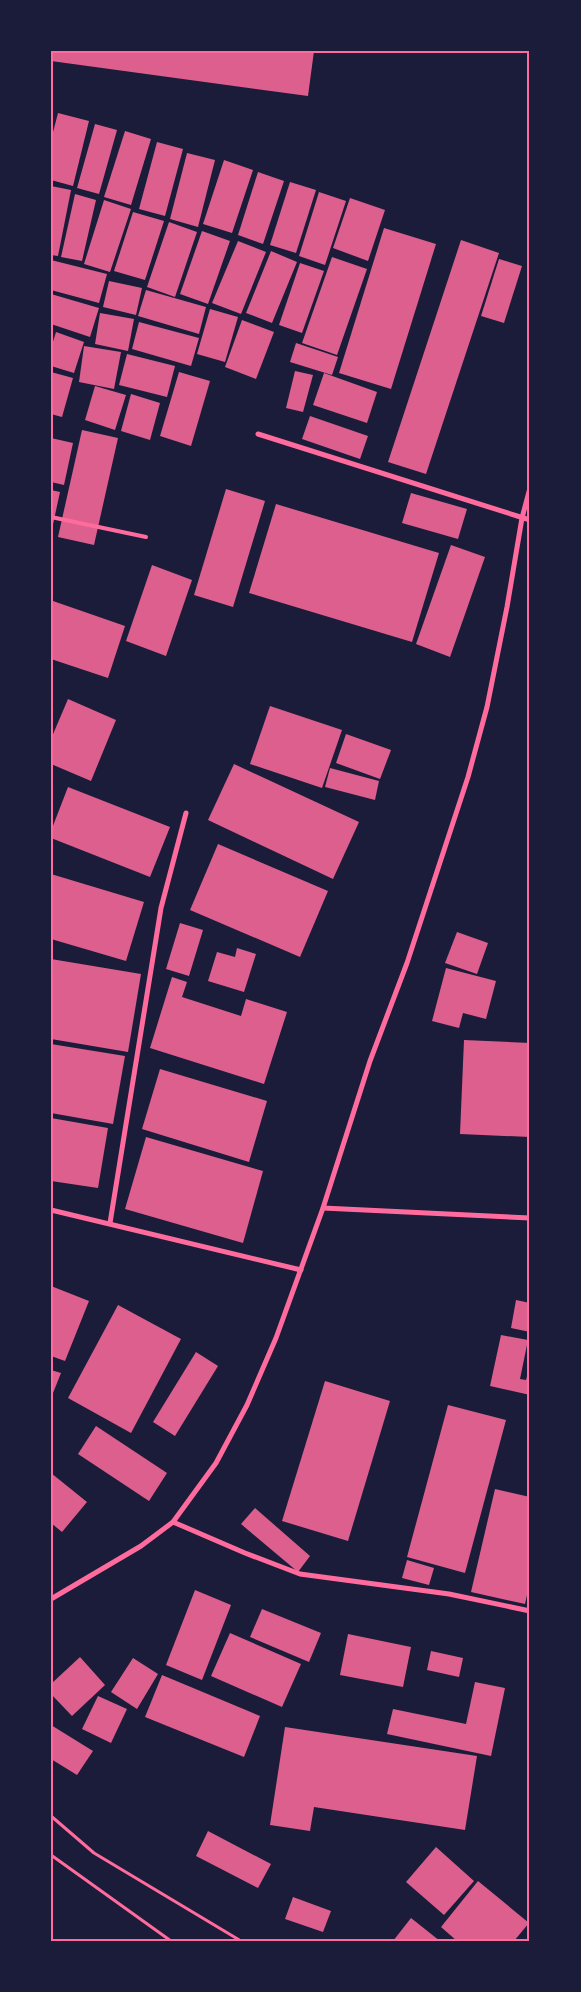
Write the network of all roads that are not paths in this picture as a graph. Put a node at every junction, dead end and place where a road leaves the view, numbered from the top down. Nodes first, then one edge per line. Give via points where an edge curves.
1 (258, 434) dead end
2 (530, 488) edge
3 (51, 517) edge
4 (522, 518) junction
5 (530, 520) edge
6 (146, 536) dead end
7 (186, 813) dead end
8 (322, 1208) junction
9 (51, 1210) edge
10 (530, 1218) edge
11 (110, 1223) junction
12 (301, 1270) junction
13 (173, 1522) junction
14 (51, 1598) edge
15 (530, 1611) edge

1 - 4 street
2 - 4 street
3 - 6 lane
4 - 5 street
4 - 8 street via 487,708 468,778
7 - 11 street via 161,908
8 - 10 street
8 - 12 street
9 - 11 street
11 - 12 street
12 - 13 street via 247,1405 216,1463
13 - 14 street via 141,1546
13 - 15 street via 300,1574 449,1594

